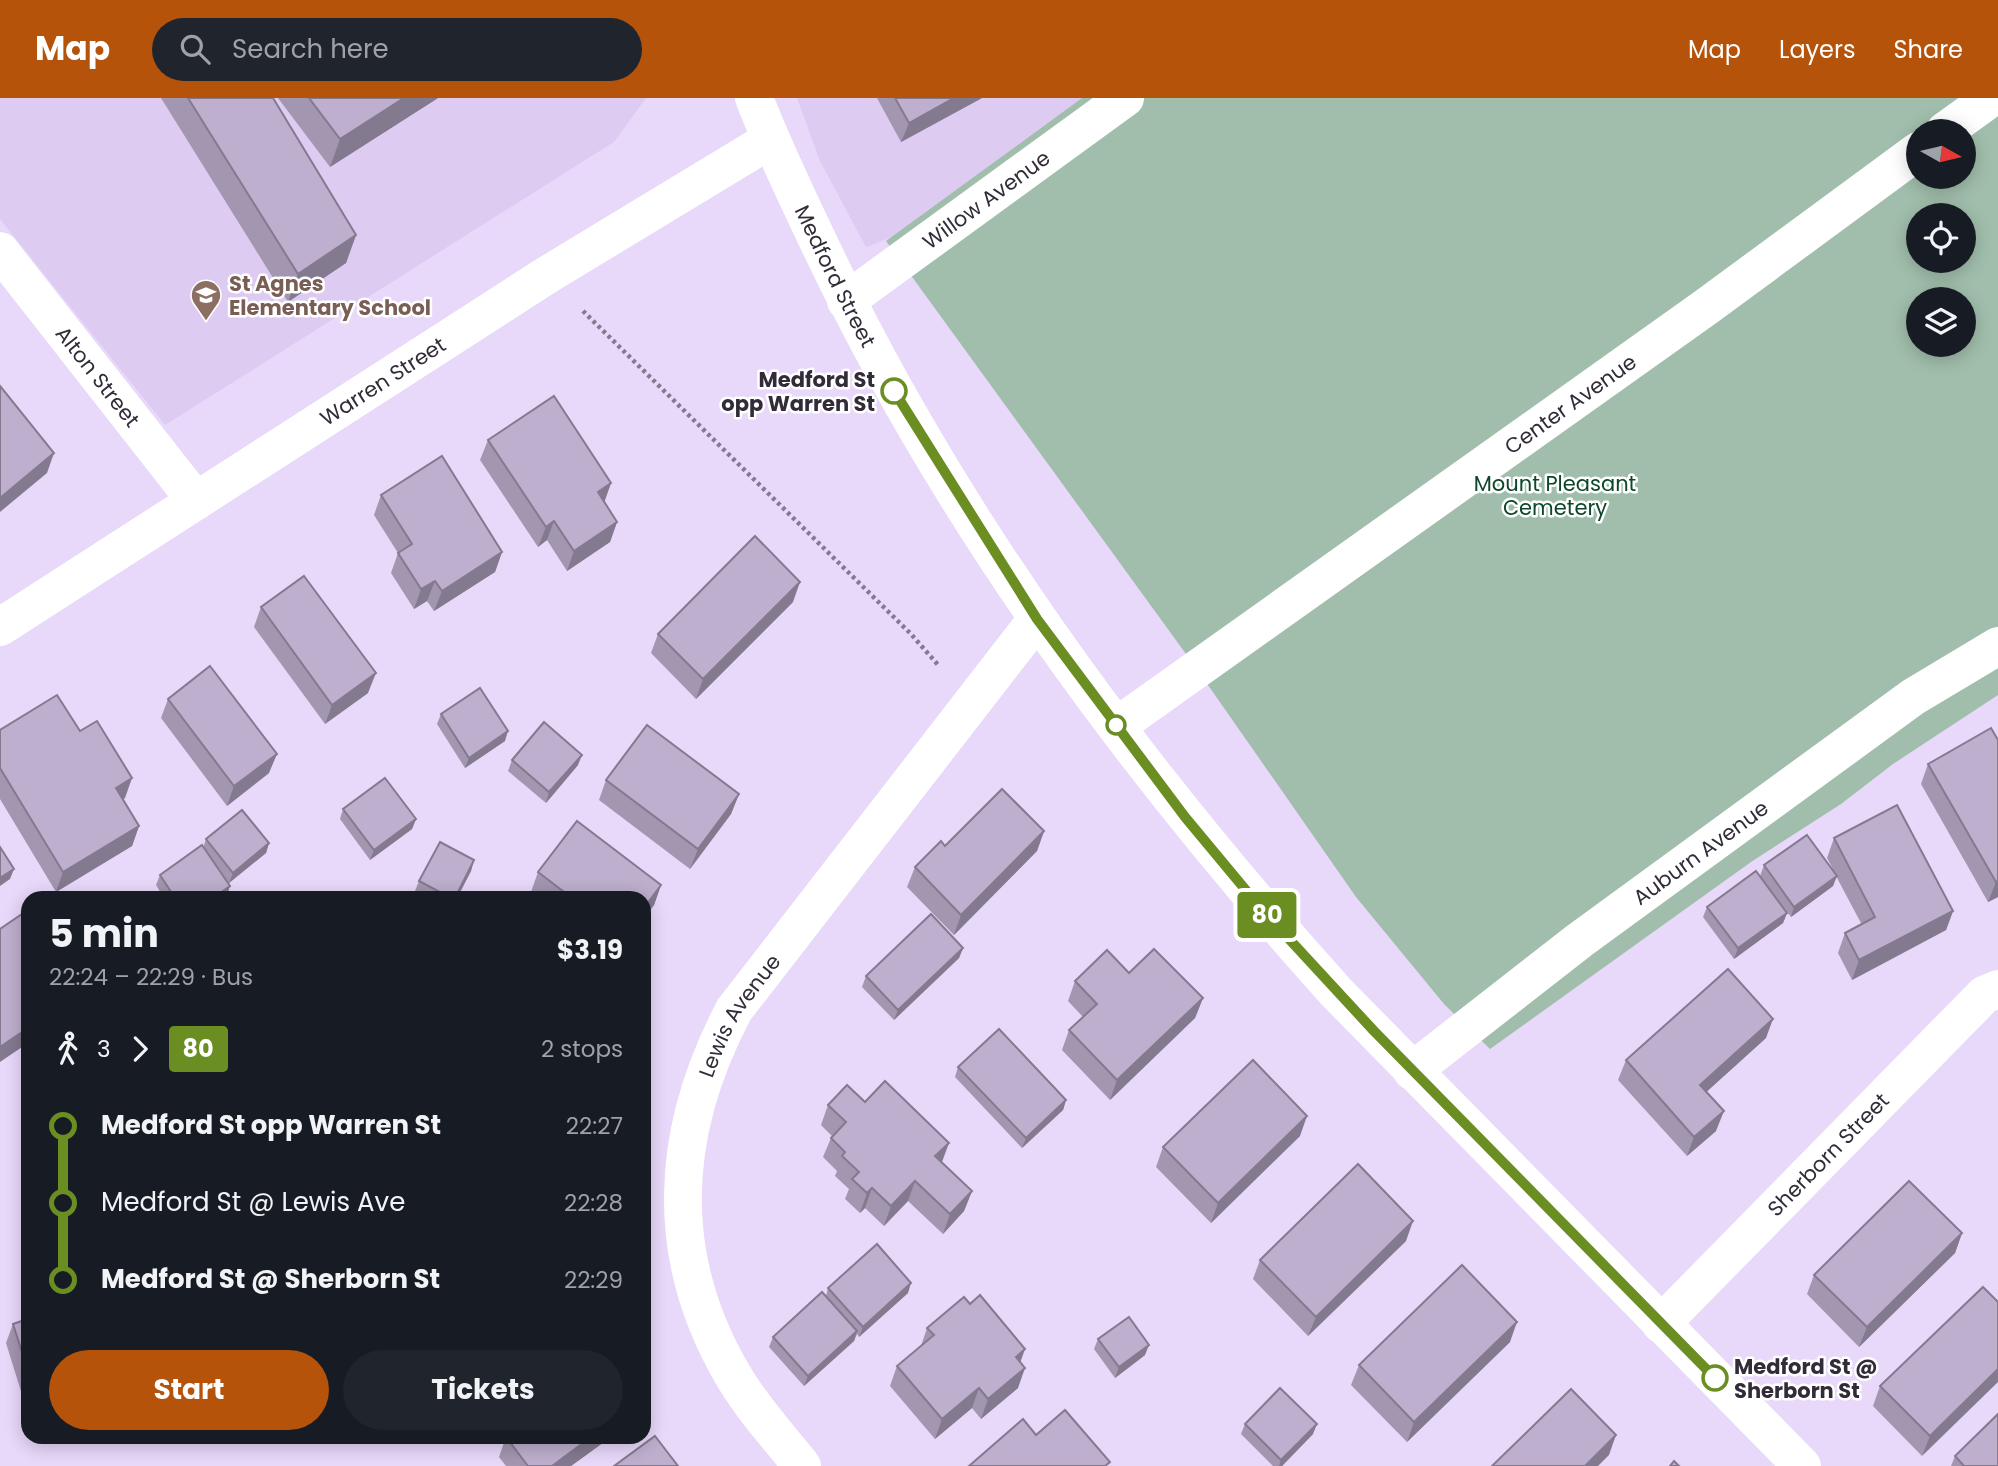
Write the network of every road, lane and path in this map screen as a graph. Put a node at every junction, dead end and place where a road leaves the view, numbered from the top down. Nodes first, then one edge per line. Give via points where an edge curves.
1 (754, 98) edge
2 (1125, 98) edge
3 (1991, 98) edge
4 (1962, 119) edge
5 (770, 140) junction
6 (1906, 160) edge
7 (0, 251) edge
8 (846, 301) junction
9 (583, 311) dead end
10 (196, 501) junction
11 (1037, 619) junction
12 (0, 627) edge
13 (1998, 646) edge
14 (947, 674) dead end
15 (1117, 726) junction
16 (1998, 989) edge
17 (1412, 1071) junction
18 (1661, 1324) junction
19 (802, 1466) edge
20 (1802, 1466) edge

1 - 5 main road, Medford Street
2 - 8 main road, Willow Avenue
3 - 4 main road
5 - 8 main road, Medford Street
5 - 10 main road, Warren Street via 547,275
6 - 15 main road, Center Avenue
7 - 10 main road, Alton Street
8 - 11 main road, Medford Street via 900,402
9 - 14 path
10 - 12 main road, Warren Street
11 - 15 main road, Medford Street
11 - 19 main road, Lewis Avenue via 734,1010 704,1074 683,1180 682,1211 692,1274 717,1348 735,1380
13 - 17 main road, Auburn Avenue via 1913,697 1580,940
15 - 17 main road, Medford Street via 1264,912
16 - 18 main road, Sherborn Street via 1984,995
17 - 18 main road, Medford Street
18 - 20 main road, Medford Street

